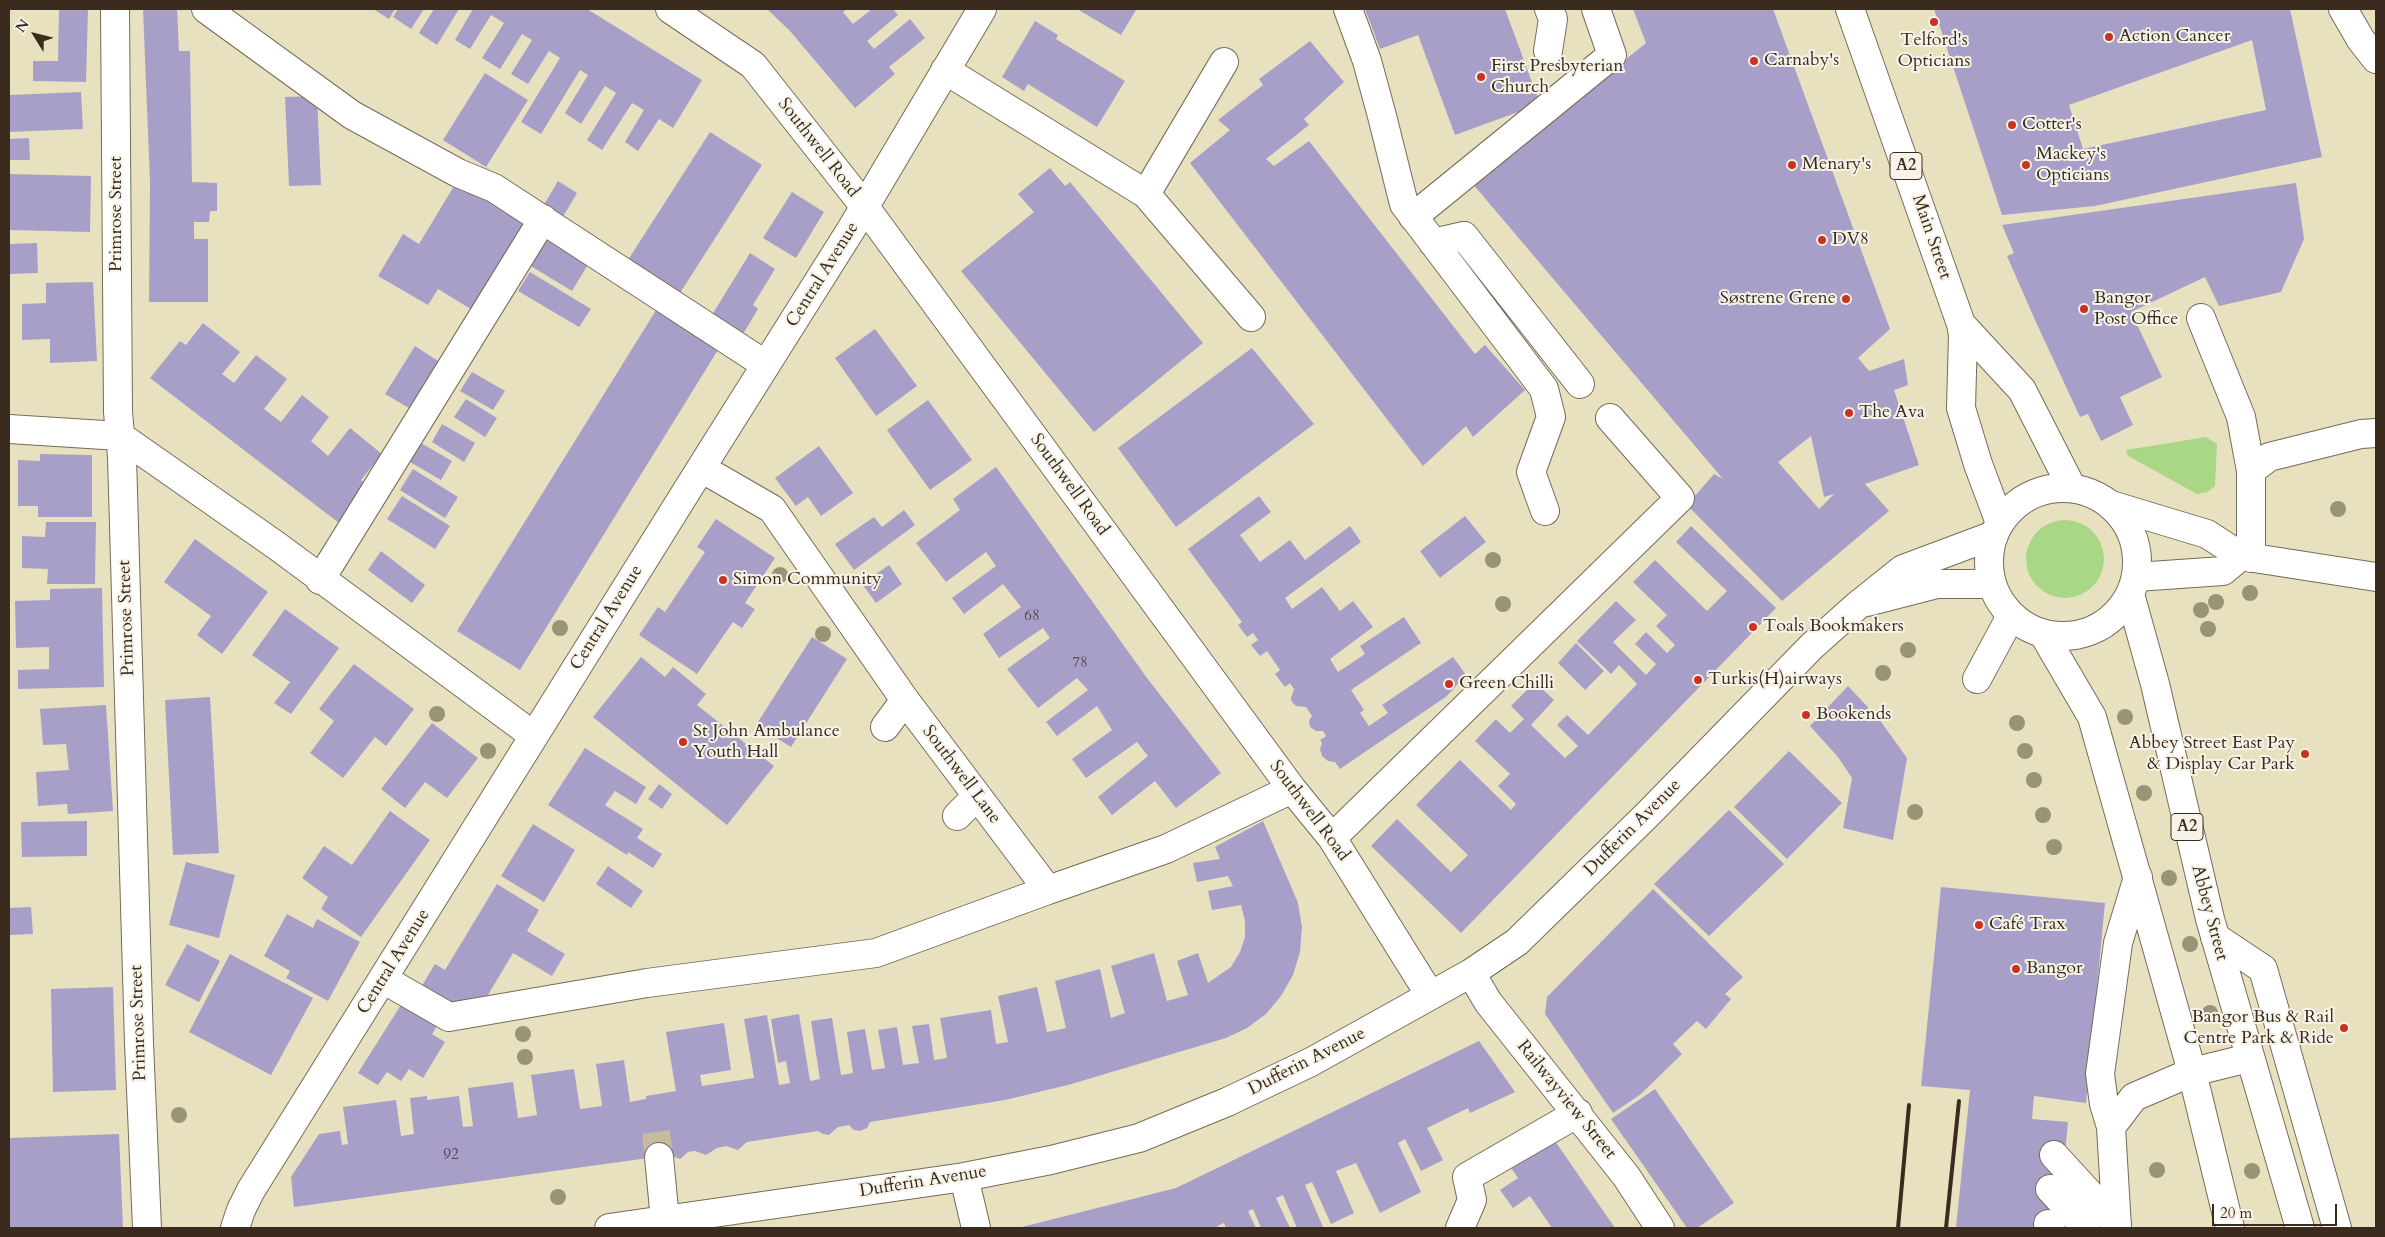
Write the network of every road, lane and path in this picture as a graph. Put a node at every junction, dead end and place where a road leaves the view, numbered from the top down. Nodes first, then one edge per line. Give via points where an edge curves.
1 (115, 9) edge
2 (206, 9) edge
3 (670, 9) edge
4 (982, 9) edge
5 (1348, 9) edge
6 (1549, 9) edge
7 (1596, 9) edge
8 (1850, 9) edge
9 (2343, 9) edge
10 (1548, 51) dead end
11 (2376, 59) edge
12 (1224, 62) dead end
13 (945, 70) junction
14 (1146, 194) junction
15 (865, 207) junction
16 (1413, 217) junction
17 (543, 219) junction
18 (1433, 243) junction
19 (1251, 317) dead end
20 (2201, 318) dead end
21 (1961, 324) junction
22 (766, 365) junction
23 (1580, 384) dead end
24 (1610, 418) dead end
25 (9, 429) edge
26 (2376, 433) edge
27 (120, 436) junction
28 (700, 468) junction
29 (2251, 471) junction
30 (2072, 488) junction
31 (2110, 505) junction
32 (1545, 511) dead end
33 (1997, 529) junction
34 (2246, 557) junction
35 (2376, 577) edge
36 (320, 580) junction
37 (1991, 584) junction
38 (2133, 586) junction
39 (1858, 604) junction
40 (2011, 616) junction
41 (2044, 635) junction
42 (1977, 679) dead end
43 (905, 700) junction
44 (885, 727) dead end
45 (534, 736) junction
46 (1292, 789) junction
47 (977, 796) junction
48 (957, 816) dead end
49 (1332, 838) junction
50 (2138, 878) junction
51 (1048, 890) junction
52 (2215, 937) junction
53 (1471, 973) junction
54 (383, 979) junction
55 (1430, 995) junction
56 (2249, 1058) junction
57 (2192, 1072) junction
58 (1578, 1113) junction
59 (2111, 1126) junction
60 (2054, 1155) dead end
61 (659, 1157) tunnel mouth
62 (964, 1177) junction
63 (2050, 1189) dead end
64 (665, 1220) junction
65 (2117, 1226) edge
66 (147, 1228) edge
67 (236, 1228) edge
68 (609, 1228) edge
69 (976, 1228) edge
70 (1460, 1228) edge
71 (1660, 1228) edge
72 (2086, 1228) edge
73 (2230, 1228) edge
74 (2300, 1228) edge
75 (2337, 1228) edge

1 - 27 street, Primrose Street
2 - 17 street via 352,115 494,188
3 - 15 street, Southwell Road via 752,65
4 - 13 street, Central Avenue
5 - 16 street via 1367,61 1404,204
6 - 10 street via 1553,19
7 - 16 street via 1612,55
8 - 21 street, Main Street / A2
9 - 11 street
12 - 14 street
13 - 14 street
13 - 15 street, Central Avenue
14 - 19 street
15 - 22 street, Central Avenue
15 - 46 street, Southwell Road
16 - 18 street
17 - 22 street
17 - 36 street
18 - 23 street via 1464,236
18 - 32 street via 1544,389 1551,417 1531,472
20 - 29 street via 2241,418
21 - 30 street, Main Street / A2 via 2022,390
21 - 33 street, Main Street / A2 via 1964,336 1961,408
22 - 28 street, Central Avenue
24 - 49 street via 1680,498
25 - 27 street
26 - 29 street via 2269,457
27 - 36 street
27 - 66 street, Primrose Street
28 - 43 street, Southwell Lane via 772,509
28 - 45 street, Central Avenue
29 - 34 street
30 - 31 street, A2 via 2093,494
30 - 33 street, A2 via 2051,489 2031,495 2013,506
31 - 34 street via 2207,534
31 - 38 street, A2 via 2124,520 2134,540 2138,560
33 - 37 street, A2 via 1988,563
33 - 39 street, Dufferin Avenue via 1902,569
34 - 35 street
34 - 38 street via 2223,570
36 - 45 street
37 - 39 street, Dufferin Avenue via 1937,584
37 - 40 street, A2 via 1999,602
38 - 41 street, A2 via 2119,611 2103,625 2083,634
38 - 52 street, Abbey Street / A2
39 - 53 street, Dufferin Avenue via 1812,646 1517,942
40 - 41 street, A2
40 - 42 street
41 - 50 street via 2092,717
43 - 44 street
43 - 47 street, Southwell Lane
45 - 54 street, Central Avenue
46 - 49 street, Southwell Road
46 - 51 street via 1166,850
47 - 48 street
47 - 51 street, Southwell Lane
49 - 55 street, Southwell Road
50 - 57 street
50 - 59 street via 2118,942 2102,1054 2100,1074
51 - 54 street via 876,953 647,983 450,1017
52 - 56 street, Abbey Street / A2
52 - 75 street via 2263,970
53 - 55 street, Dufferin Avenue
53 - 58 street, Railwayview Street via 1488,1002
54 - 67 street, Central Avenue via 251,1190
55 - 62 street, Dufferin Avenue via 1303,1066 1139,1138
56 - 57 street
56 - 74 street, Abbey Street / A2
57 - 59 street via 2134,1097
57 - 73 street
58 - 70 street via 1467,1177 1472,1200
58 - 71 street, Railwayview Street via 1626,1176
59 - 65 street
60 - 65 street
61 - 64 street
62 - 64 street, Dufferin Avenue
62 - 69 street
63 - 72 street
64 - 68 street, Dufferin Avenue

